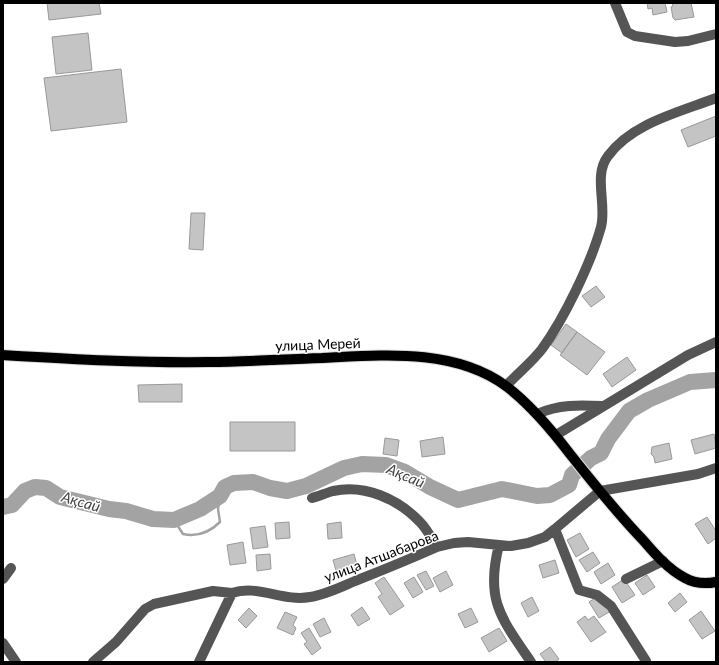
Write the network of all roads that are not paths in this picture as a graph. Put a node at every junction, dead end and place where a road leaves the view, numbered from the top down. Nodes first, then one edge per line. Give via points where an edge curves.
1 (615, 3) edge
2 (716, 34) edge
3 (716, 98) edge
4 (716, 342) edge
5 (3, 355) edge
6 (506, 386) junction
7 (603, 406) junction
8 (537, 414) junction
9 (556, 435) junction
10 (716, 468) edge
11 (600, 491) junction
12 (312, 498) dead end
13 (555, 529) junction
14 (499, 545) junction
15 (437, 547) junction
16 (663, 561) junction
17 (12, 568) dead end
18 (3, 579) edge
19 (626, 579) dead end
20 (716, 582) edge
21 (232, 593) junction
22 (3, 643) edge
23 (646, 661) dead end
24 (16, 662) edge
25 (93, 662) edge
26 (199, 662) edge
27 (531, 662) edge

1 - 2 street via 627,32 634,36 675,42
3 - 6 street via 647,125 615,147 606,157 602,169 601,226 588,263 555,330 541,350
4 - 7 street via 688,355
5 - 6 main road, улица Мерей via 204,362 373,355 408,356 460,364
6 - 8 main road, улица Мерей
7 - 8 street via 566,405
7 - 9 street
8 - 9 main road, улица Мерей
9 - 11 main road, улица Мерей
10 - 11 street via 698,474
11 - 13 street, улица Атшабарова
11 - 16 main road
12 - 15 street via 333,491 349,490 383,495 402,505 421,523
13 - 14 street, улица Атшабарова via 528,543
13 - 23 street via 579,590 597,595 611,606
14 - 15 street, улица Атшабарова via 468,542
14 - 27 street via 493,566 492,583 496,605 503,621
15 - 21 street, улица Атшабарова via 310,598 291,598 240,590
16 - 19 street
16 - 20 main road via 685,578 698,583
17 - 18 street
21 - 25 street, улица Атшабарова via 213,591 154,604 145,609 116,642
21 - 26 street
22 - 24 street

